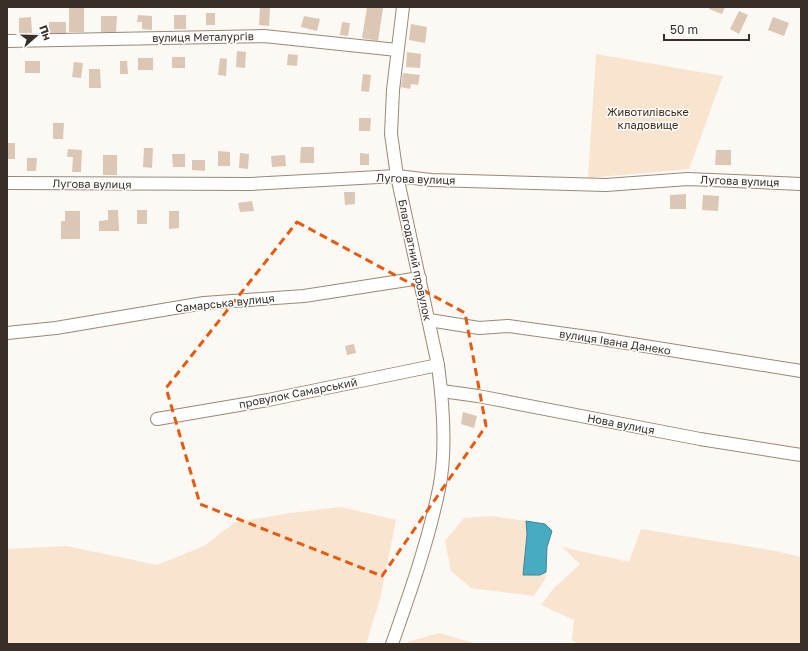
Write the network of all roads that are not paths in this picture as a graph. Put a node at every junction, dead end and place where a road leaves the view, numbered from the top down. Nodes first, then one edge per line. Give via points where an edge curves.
1 (403, 7) edge
2 (7, 41) edge
3 (398, 50) junction
4 (397, 176) junction
5 (7, 183) edge
6 (801, 184) edge
7 (420, 278) junction
8 (429, 320) junction
9 (7, 333) edge
10 (438, 365) junction
11 (801, 371) edge
12 (442, 392) junction
13 (157, 419) dead end
14 (801, 455) edge
15 (392, 644) edge

1 - 3 street, Благодатний провулок
2 - 3 street, вулиця Металургів via 264,36
3 - 4 street, Благодатний провулок via 392,90 392,134
4 - 5 street, Лугова вулиця via 251,184
4 - 6 street, Лугова вулиця via 431,180 606,185 688,179
4 - 7 street, Благодатний провулок
7 - 8 street, Благодатний провулок
7 - 9 street, Самарська вулиця via 304,296 204,303 56,328
8 - 10 street, Благодатний провулок
8 - 11 street, вулиця Івана Данеко via 479,328 508,326
10 - 12 street, Благодатний провулок
10 - 13 street, провулок Самарський via 268,400
12 - 14 street, Нова вулиця via 478,396 700,439
12 - 15 street, Благодатний провулок via 444,435 440,488

